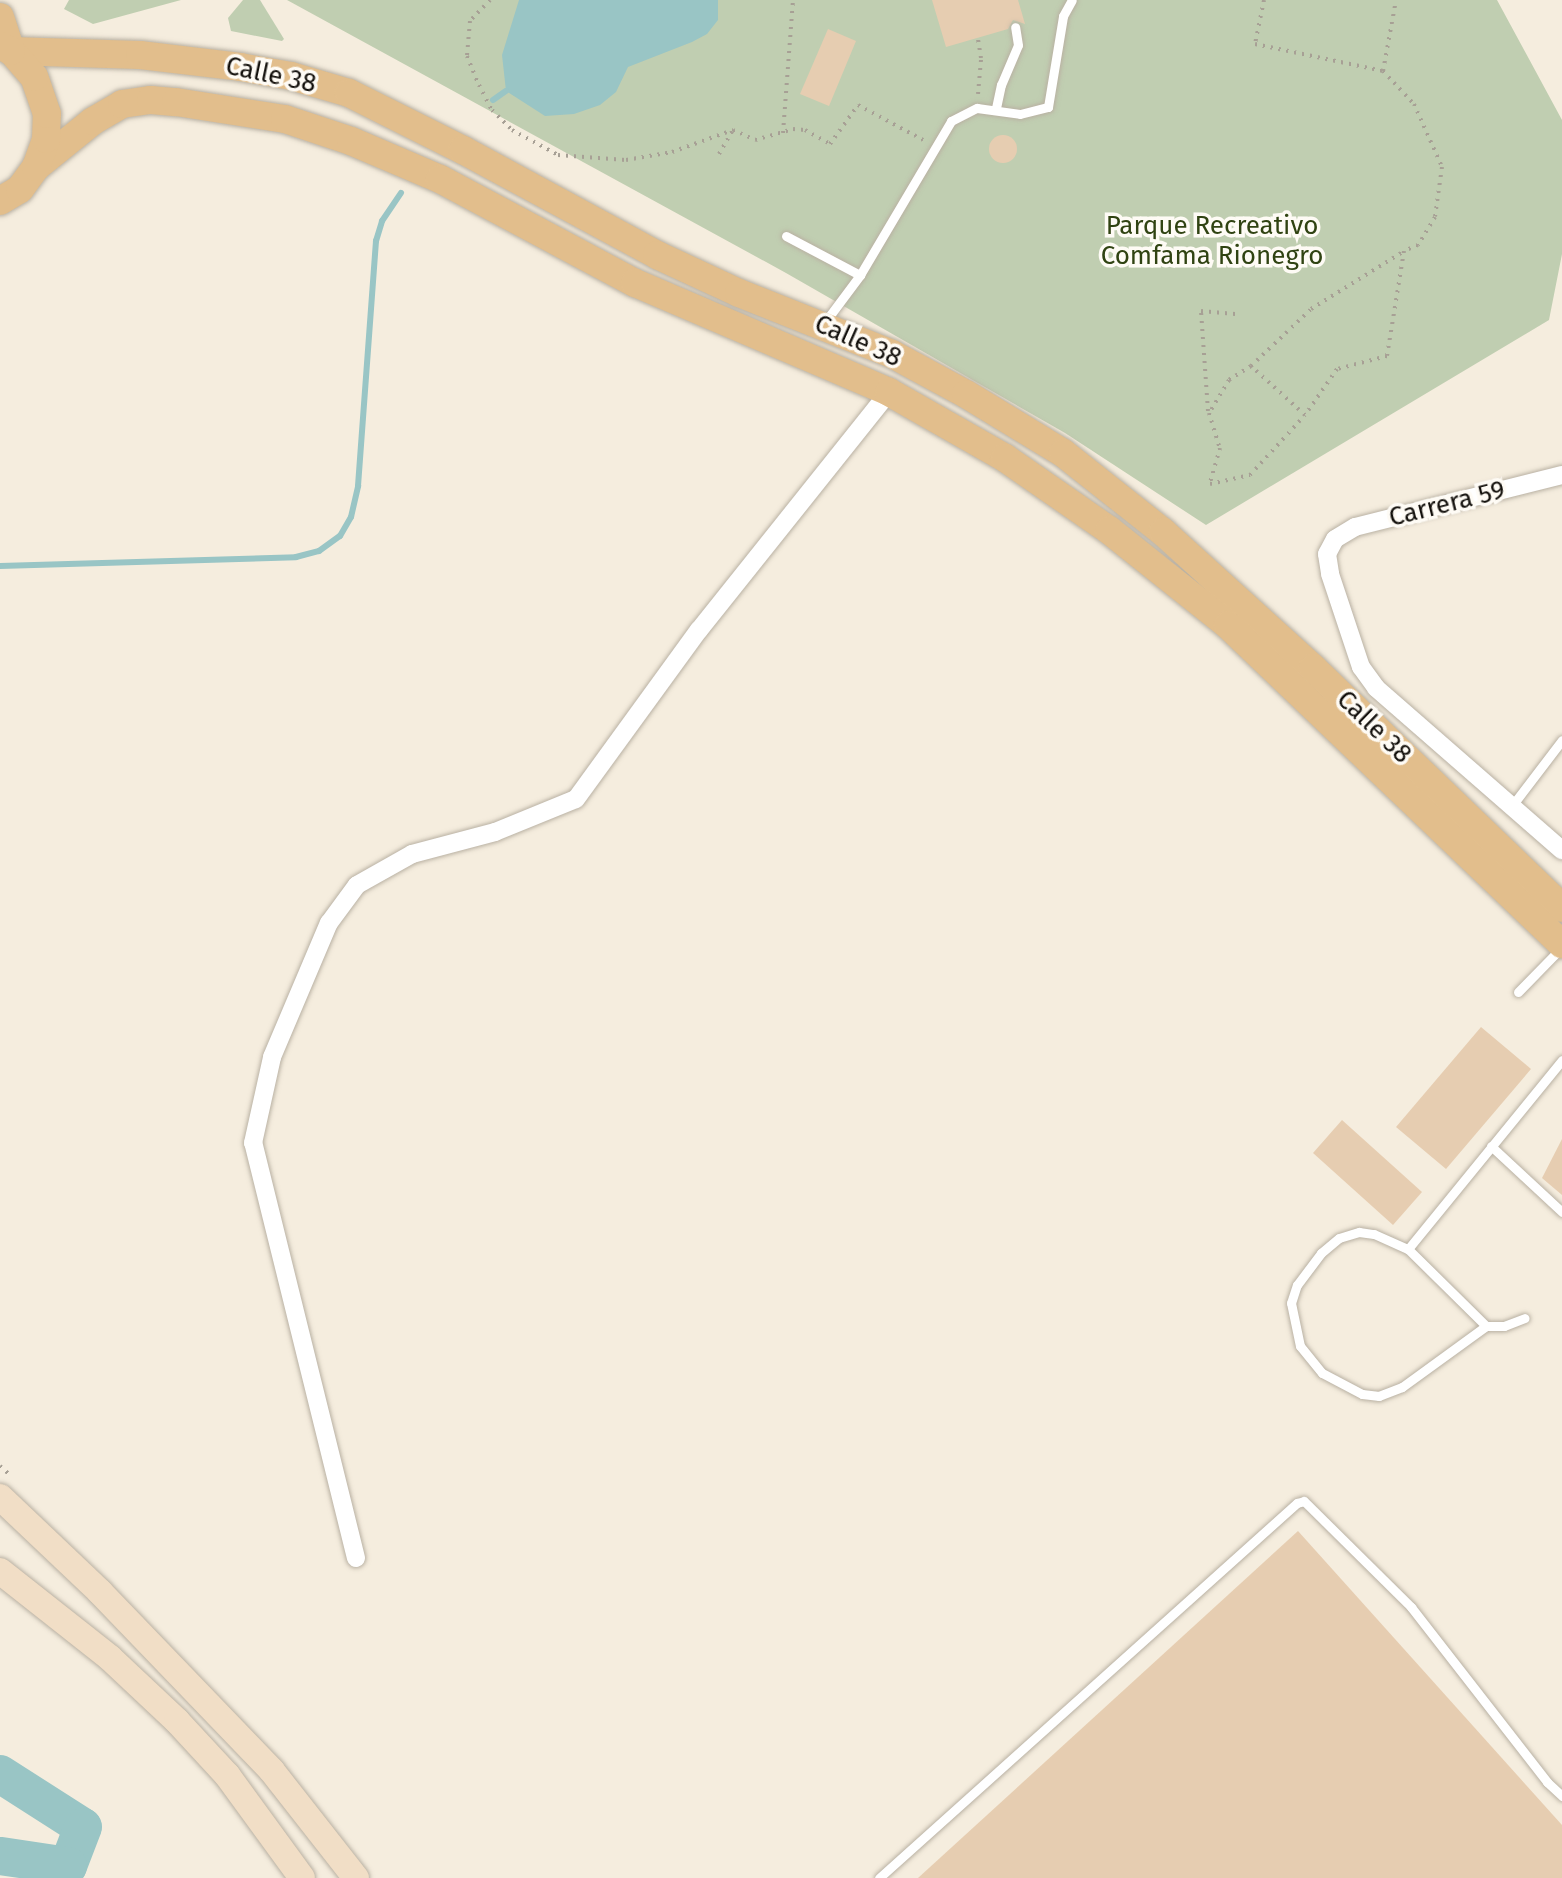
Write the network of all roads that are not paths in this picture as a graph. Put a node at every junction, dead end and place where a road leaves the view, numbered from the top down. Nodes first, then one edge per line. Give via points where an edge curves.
1 (1072, 0) edge
2 (0, 17) edge
3 (1015, 27) dead end
4 (6, 48) edge
5 (996, 108) junction
6 (36, 167) junction
7 (0, 201) edge
8 (786, 236) dead end
9 (860, 275) junction
10 (823, 325) junction
11 (889, 392) junction
12 (1562, 475) edge
13 (1335, 539) joint
14 (1562, 740) edge
15 (1511, 807) junction
16 (1562, 850) edge
17 (1562, 908) edge
18 (1562, 946) edge
19 (1518, 992) dead end
20 (1562, 1060) edge
21 (1491, 1146) junction
22 (1562, 1212) edge
23 (1408, 1249) junction
24 (1525, 1318) dead end
25 (1486, 1326) junction
26 (0, 1497) edge
27 (356, 1558) dead end
28 (0, 1571) edge
29 (1562, 1796) edge
30 (302, 1878) edge
31 (356, 1878) edge
32 (879, 1878) edge

1 - 5 lane via 1063,16 1048,107 1020,114
2 - 4 main road
3 - 5 lane via 1018,45
4 - 6 main road via 34,77 47,114 46,139
4 - 10 main road, Calle 38 via 226,65 349,93 657,255
5 - 9 lane via 977,108 951,121
6 - 7 main road, Calle 38 via 20,189
6 - 11 main road, Calle 38 via 122,104 176,102 285,119 440,179 635,283
8 - 9 lane
9 - 10 lane
10 - 17 main road, Calle 38 via 966,394 1063,453 1151,522 1313,668
11 - 18 main road, Calle 38 via 1005,458 1109,530 1228,625
11 - 27 street via 699,630 576,799 495,832 412,854 357,885 329,923 272,1057 253,1143
12 - 13 street, Carrera 59 via 1355,527
13 - 15 street, Calle 38 via 1327,554 1330,574 1361,667 1376,688
14 - 15 lane
15 - 16 street, Calle 38
18 - 19 lane
20 - 21 lane
21 - 22 lane
21 - 23 lane
23 - 25 lane
23 - 25 lane via 1374,1234 1349,1235 1321,1253 1297,1285 1291,1303 1293,1326 1300,1346 1322,1373 1362,1394 1379,1396 1402,1387
24 - 25 lane
26 - 31 street via 100,1592 272,1771
28 - 30 street via 110,1658 177,1721 227,1775
29 - 32 lane via 1411,1607 1304,1501

